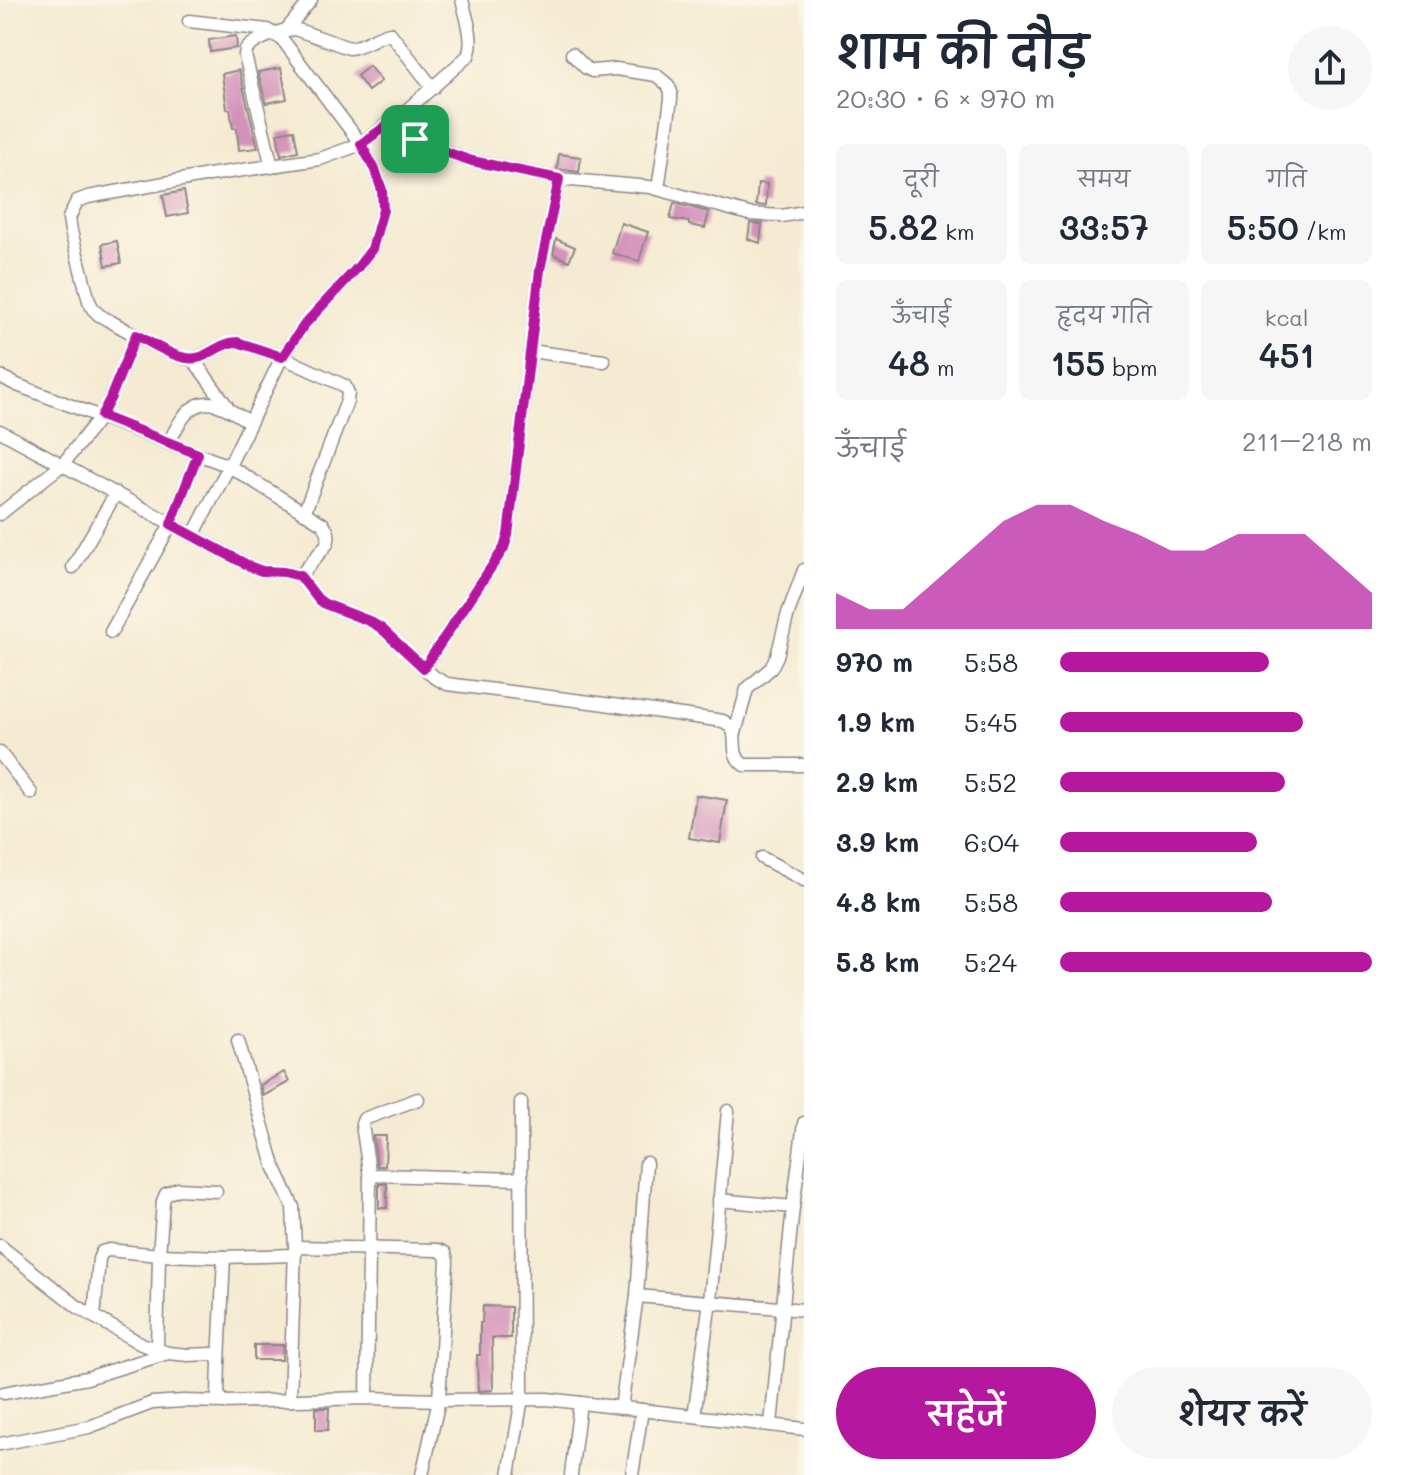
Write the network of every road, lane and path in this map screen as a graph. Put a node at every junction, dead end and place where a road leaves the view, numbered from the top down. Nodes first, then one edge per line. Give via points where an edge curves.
1 (311, 0) edge
2 (462, 0) edge
3 (189, 21) dead end
4 (281, 32) junction
5 (572, 54) dead end
6 (433, 88) junction
7 (399, 117) junction
8 (361, 144) junction
9 (272, 167) junction
10 (559, 179) junction
11 (658, 189) junction
12 (804, 212) edge
13 (136, 335) junction
14 (530, 351) junction
15 (282, 357) junction
16 (193, 359) junction
17 (604, 361) dead end
18 (0, 376) edge
19 (231, 412) junction
20 (101, 416) junction
21 (250, 422) junction
22 (0, 431) edge
23 (169, 443) junction
24 (198, 454) junction
25 (63, 464) junction
26 (229, 466) junction
27 (116, 493) junction
28 (304, 513) junction
29 (0, 514) edge
30 (171, 524) junction
31 (193, 536) junction
32 (73, 567) dead end
33 (804, 570) edge
34 (305, 583) junction
35 (111, 632) dead end
36 (424, 668) junction
37 (735, 733) junction
38 (0, 753) edge
39 (804, 765) edge
40 (31, 793) dead end
41 (762, 858) dead end
42 (804, 880) edge
43 (238, 1040) dead end
44 (418, 1099) dead end
45 (521, 1102) dead end
46 (728, 1111) dead end
47 (804, 1123) edge
48 (646, 1163) dead end
49 (370, 1178) junction
50 (522, 1179) junction
51 (216, 1191) dead end
52 (719, 1200) junction
53 (793, 1207) junction
54 (0, 1246) edge
55 (368, 1248) junction
56 (295, 1251) junction
57 (159, 1255) junction
58 (224, 1257) junction
59 (637, 1296) junction
60 (710, 1301) junction
61 (782, 1308) junction
62 (804, 1310) edge
63 (94, 1317) junction
64 (163, 1352) junction
65 (219, 1362) junction
66 (4, 1393) dead end
67 (367, 1398) junction
68 (522, 1398) junction
69 (290, 1400) junction
70 (439, 1400) junction
71 (224, 1402) junction
72 (580, 1403) junction
73 (621, 1408) junction
74 (642, 1410) junction
75 (694, 1416) junction
76 (771, 1424) junction
77 (804, 1429) edge
78 (0, 1444) edge
79 (422, 1475) edge
80 (509, 1475) edge
81 (571, 1475) edge
82 (632, 1475) edge

1 - 4 street
2 - 6 street via 471,50
3 - 4 street
4 - 6 street via 295,29 349,48 390,33
4 - 8 street
4 - 9 street via 257,40 245,55
5 - 11 street via 592,71 656,75 668,85 671,99
6 - 7 street
7 - 8 street
7 - 10 street via 421,143 472,161
8 - 9 street via 320,159
8 - 15 street via 382,190 383,210 372,249
9 - 13 street via 77,201 69,218 93,309
10 - 11 street
10 - 14 street
11 - 12 street via 749,214
13 - 16 street
13 - 20 street
14 - 17 street
14 - 36 street via 504,548
15 - 16 street via 230,342
15 - 21 street
15 - 28 street via 338,382 348,393
16 - 19 street
18 - 20 street
19 - 21 street
19 - 23 street via 213,403 196,406 178,421
20 - 23 street
20 - 25 street
21 - 26 street
22 - 25 street
23 - 24 street
24 - 26 street
24 - 30 street
25 - 27 street
25 - 29 street
26 - 28 street
26 - 31 street
27 - 30 street
27 - 32 street
28 - 34 street via 323,524 329,538
30 - 31 street
30 - 35 street
31 - 34 street via 262,571 284,572
33 - 37 street via 775,662 747,689
34 - 36 street via 325,604 381,628
36 - 37 street via 447,684 723,721
37 - 39 street via 734,752 744,765
38 - 40 street
41 - 42 street
43 - 56 street via 274,1166 293,1207
44 - 49 street via 364,1119
45 - 50 street
46 - 52 street
47 - 53 street
48 - 59 street
49 - 50 street
49 - 55 street
50 - 68 street
51 - 57 street via 178,1189 166,1194
52 - 53 street
52 - 60 street
53 - 61 street
54 - 63 street
55 - 56 street
55 - 67 street
55 - 70 street via 445,1253
56 - 58 street
56 - 69 street
57 - 58 street
57 - 63 street via 102,1252
57 - 64 street
58 - 65 street
59 - 60 street
59 - 73 street
60 - 61 street
60 - 75 street
61 - 62 street
61 - 76 street
63 - 64 street
64 - 65 street via 212,1354
64 - 66 street via 87,1378
65 - 71 street via 218,1395
67 - 69 street
67 - 70 street
68 - 70 street
68 - 72 street
68 - 80 street
69 - 71 street
70 - 79 street
71 - 78 street via 152,1403 89,1427
72 - 73 street
72 - 81 street
73 - 74 street
74 - 75 street
74 - 82 street
75 - 76 street
76 - 77 street

